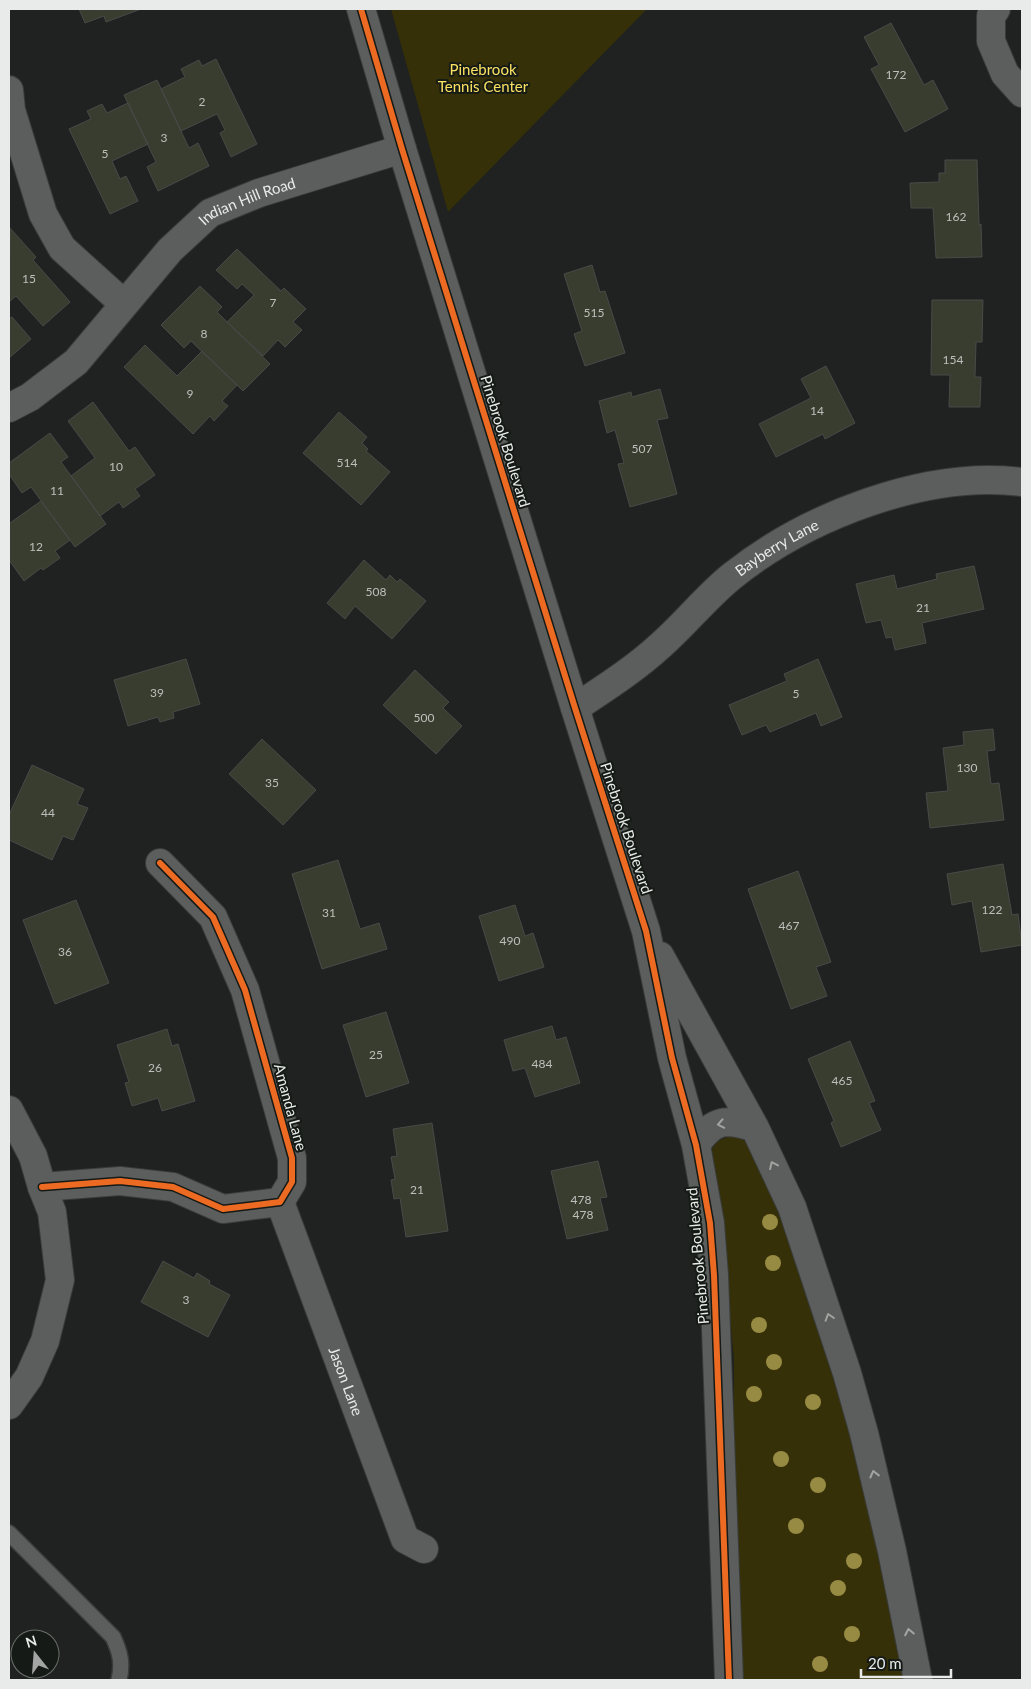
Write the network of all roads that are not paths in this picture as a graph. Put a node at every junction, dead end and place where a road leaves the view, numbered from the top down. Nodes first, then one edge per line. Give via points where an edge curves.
1 (361, 9) edge
2 (996, 9) edge
3 (9, 90) edge
4 (1022, 93) edge
5 (402, 149) junction
6 (124, 304) junction
7 (9, 408) edge
8 (1022, 482) edge
9 (575, 708) junction
10 (160, 863) dead end
11 (646, 931) junction
12 (9, 1110) edge
13 (755, 1128) junction
14 (696, 1145) junction
15 (42, 1186) junction
16 (280, 1202) junction
17 (9, 1405) edge
18 (9, 1533) edge
19 (424, 1549) dead end
20 (119, 1680) edge
21 (729, 1680) edge
22 (918, 1680) edge

1 - 5 street, Pinebrook Boulevard
2 - 4 street via 991,16 991,42 1005,74
3 - 6 street via 11,110 43,214 62,248
5 - 6 street, Indian Hill Road via 259,193 210,213 170,250
5 - 9 street, Pinebrook Boulevard
6 - 7 street, Indian Hill Road via 76,362 30,397
8 - 9 street, Bayberry Lane via 965,482 894,494 792,536 732,576 662,644
9 - 11 street, Pinebrook Boulevard
10 - 16 street, Amanda Lane via 213,917 245,990 292,1158 292,1182
11 - 13 street, Pinebrook Boulevard
11 - 14 street, Pinebrook Boulevard via 672,1058
12 - 15 street via 33,1156
13 -> 14 street via 720,1124 704,1133
22 -> 13 street, Pinebrook Boulevard via 892,1551 847,1373 792,1207
14 - 21 street, Pinebrook Boulevard via 710,1224 714,1275
15 - 16 street via 120,1182 173,1187 223,1209
15 - 17 street via 52,1212 60,1280 45,1341 29,1377
16 - 19 street, Jason Lane via 405,1539
18 - 20 lane via 113,1637 120,1653

